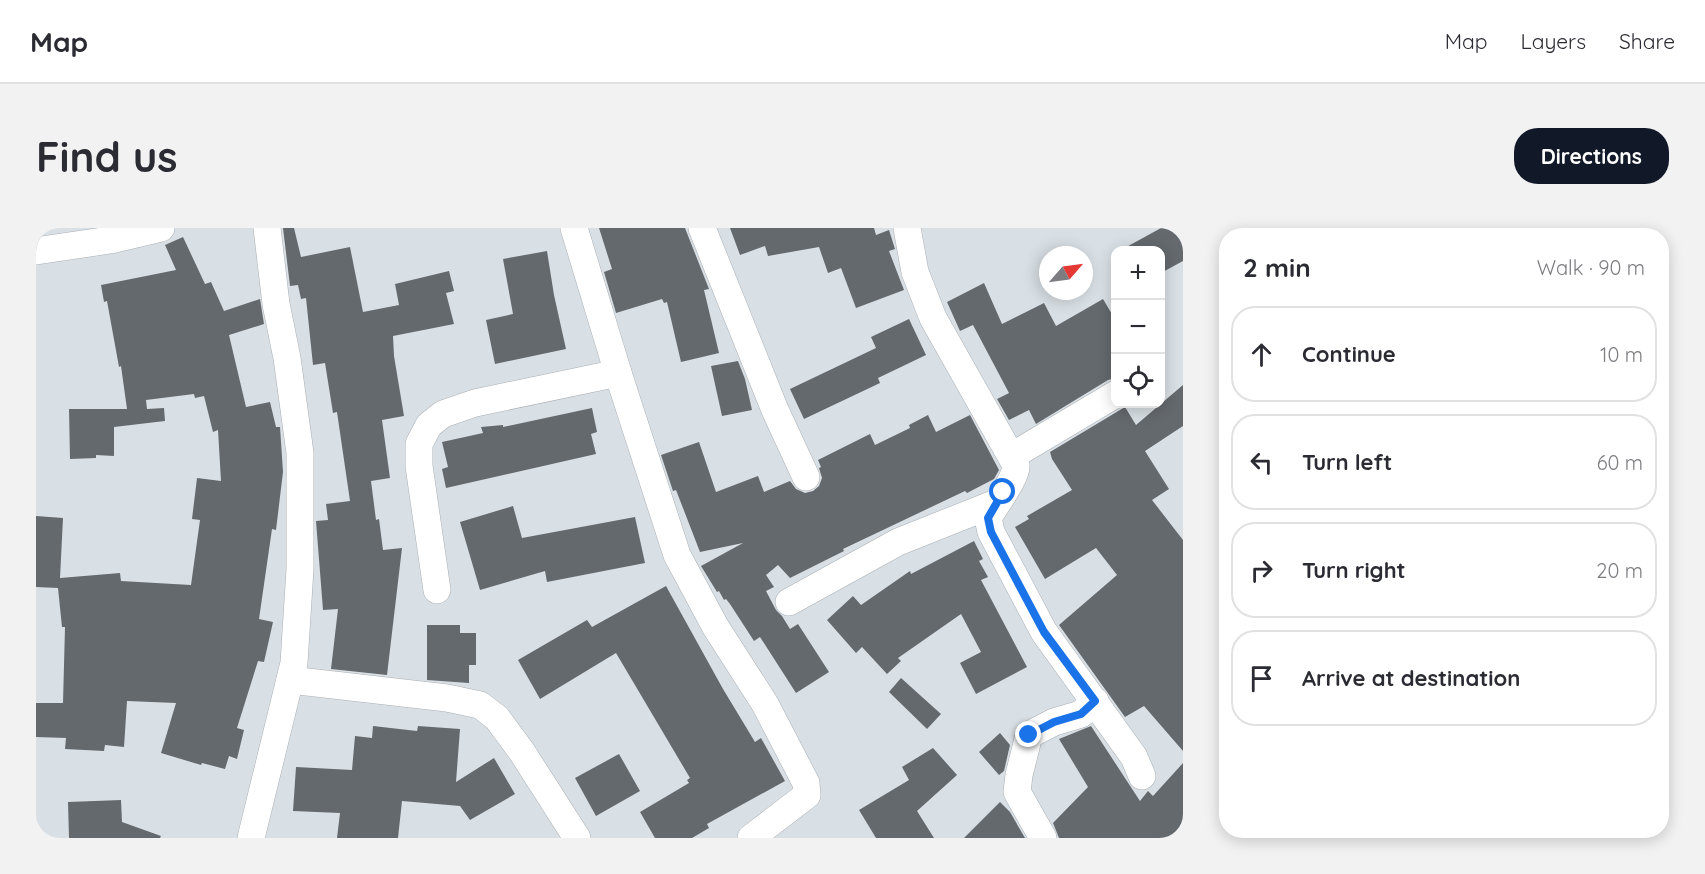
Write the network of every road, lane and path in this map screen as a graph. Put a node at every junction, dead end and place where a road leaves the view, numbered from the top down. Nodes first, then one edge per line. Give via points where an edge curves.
1 (160, 228) edge
2 (267, 228) edge
3 (574, 228) edge
4 (702, 228) edge
5 (907, 228) edge
6 (36, 251) edge
7 (618, 373) junction
8 (1111, 396) edge
9 (1012, 456) junction
10 (806, 477) dead end
11 (996, 503) junction
12 (436, 590) dead end
13 (789, 602) dead end
14 (290, 680) junction
15 (1095, 701) junction
16 (1142, 777) dead end
17 (251, 838) edge
18 (577, 838) edge
19 (751, 838) edge
20 (1043, 838) edge

1 - 6 street
2 - 14 street via 300,453 300,569
3 - 7 street
4 - 10 street
5 - 9 street via 915,272 933,318
7 - 12 street via 475,403 443,414 429,425 419,444 418,466
7 - 19 street via 677,555 715,626 765,704 806,783 807,795
8 - 9 street
9 - 11 street via 1017,471
11 - 13 street via 898,542
11 - 15 street via 988,518 991,532 1044,632
14 - 17 street
14 - 18 street via 480,705 503,726
15 - 16 street via 1134,757
15 - 20 street via 1081,714 1029,735 1017,792

